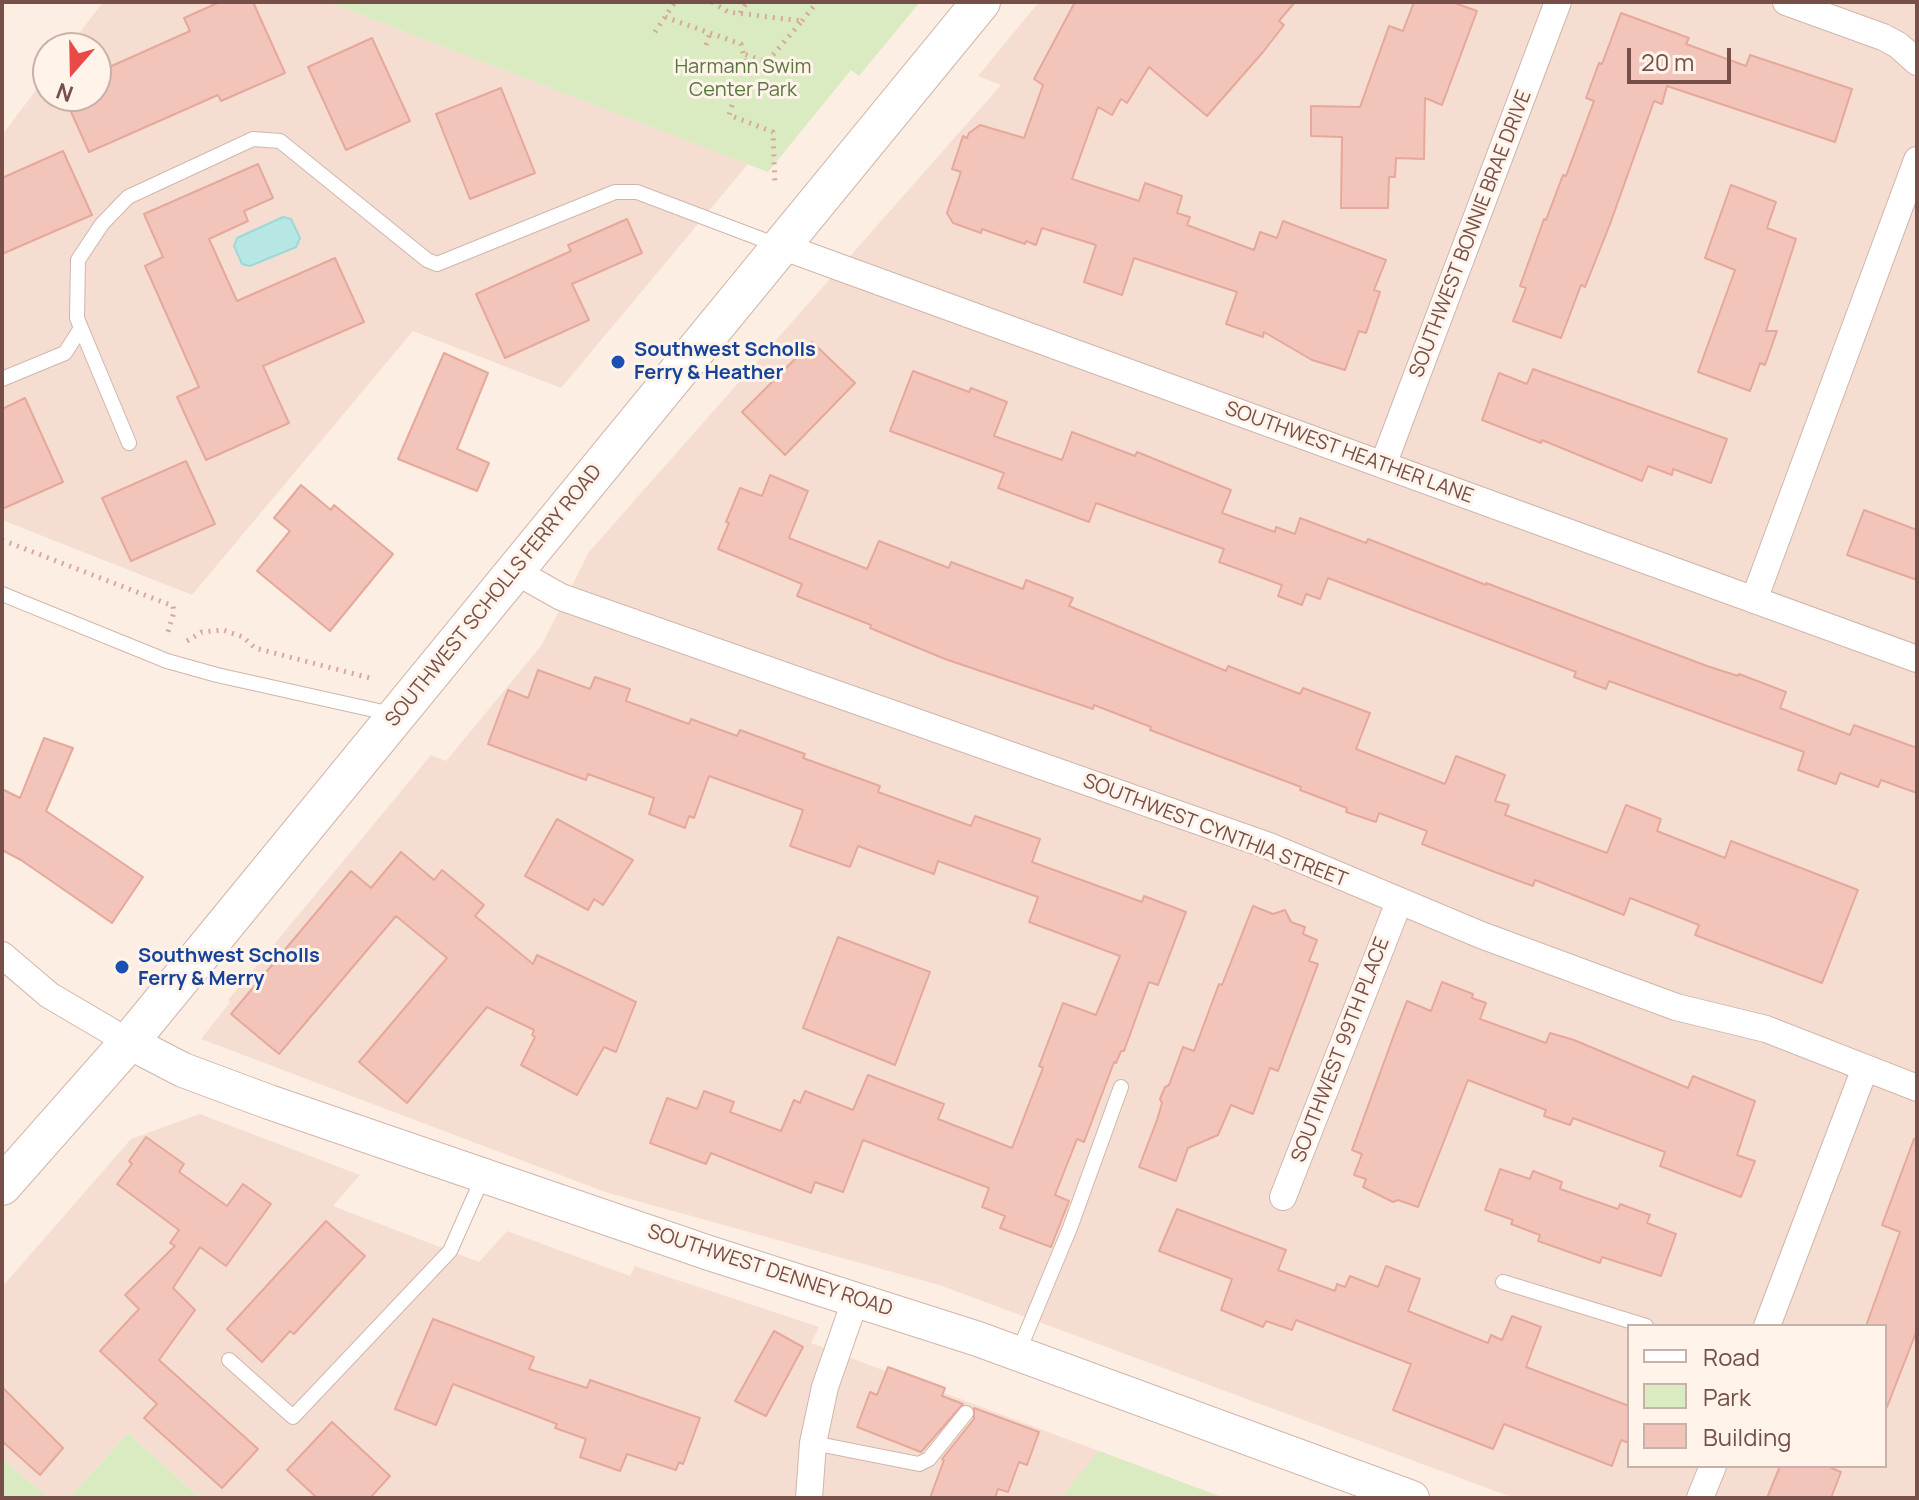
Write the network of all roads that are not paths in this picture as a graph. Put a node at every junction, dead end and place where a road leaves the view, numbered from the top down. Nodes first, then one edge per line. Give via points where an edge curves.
1 (981, 2) edge
2 (1558, 2) edge
3 (1786, 2) edge
4 (1917, 62) edge
5 (1917, 160) edge
6 (781, 246) junction
7 (81, 328) junction
8 (2, 379) edge
9 (129, 443) dead end
10 (1383, 465) junction
11 (515, 571) junction
12 (2, 594) edge
13 (1754, 600) junction
14 (1917, 659) edge
15 (396, 715) junction
16 (1399, 902) junction
17 (2, 955) edge
18 (129, 1042) junction
19 (1865, 1068) junction
20 (1121, 1087) dead end
21 (1917, 1088) edge
22 (483, 1176) junction
23 (2, 1186) edge
24 (1283, 1197) dead end
25 (1503, 1282) dead end
26 (856, 1298) junction
27 (1640, 1324) edge
28 (1768, 1324) edge
29 (1018, 1353) junction
30 (229, 1360) dead end
31 (966, 1413) dead end
32 (813, 1443) junction
33 (1712, 1468) edge
34 (809, 1498) edge
35 (1412, 1498) edge
36 (1700, 1498) edge

1 - 6 main road, SOUTHWEST SCHOLLS FERRY ROAD
2 - 10 street, SOUTHWEST BONNIE BRAE DRIVE
3 - 4 street via 1883,37
5 - 13 street
6 - 7 lane via 637,192 615,192 437,264 280,141 253,139 128,197 102,224 78,260
6 - 10 street, SOUTHWEST HEATHER LANE
6 - 11 main road, SOUTHWEST SCHOLLS FERRY ROAD
7 - 8 lane via 65,353
7 - 9 lane
10 - 13 street, SOUTHWEST HEATHER LANE
11 - 15 main road, SOUTHWEST SCHOLLS FERRY ROAD
11 - 16 street, SOUTHWEST CYNTHIA STREET via 561,597 1269,846
12 - 15 lane via 167,661
13 - 14 street, SOUTHWEST HEATHER LANE
15 - 18 main road, SOUTHWEST SCHOLLS FERRY ROAD
16 - 19 street, SOUTHWEST CYNTHIA STREET via 1676,1007 1766,1029
16 - 24 street, SOUTHWEST 99TH PLACE
17 - 18 street via 49,995
18 - 22 street, SOUTHWEST DENNEY ROAD via 197,1075
18 - 23 main road, SOUTHWEST SCHOLLS FERRY ROAD
19 - 21 street, SOUTHWEST CYNTHIA STREET
19 - 28 street
20 - 29 lane
22 - 26 street, SOUTHWEST DENNEY ROAD
22 - 30 lane via 450,1251 293,1417
25 - 27 lane
26 - 29 street, SOUTHWEST DENNEY ROAD
26 - 32 street via 825,1387
29 - 35 street, SOUTHWEST DENNEY ROAD
31 - 32 lane via 919,1464
32 - 34 street
33 - 36 street

